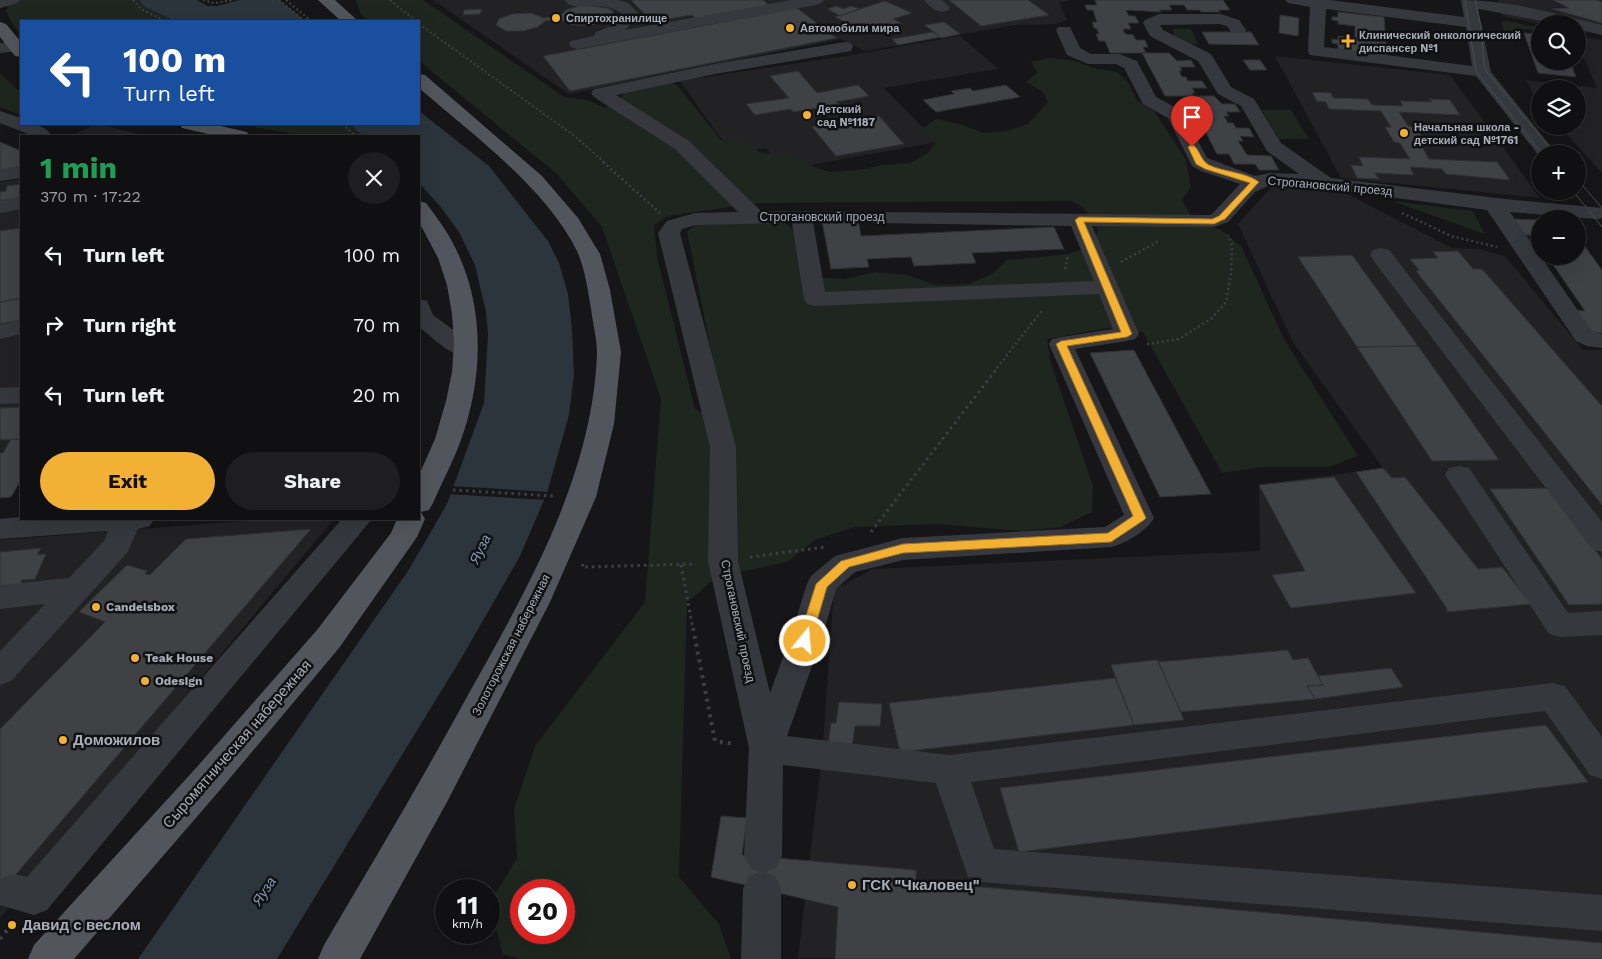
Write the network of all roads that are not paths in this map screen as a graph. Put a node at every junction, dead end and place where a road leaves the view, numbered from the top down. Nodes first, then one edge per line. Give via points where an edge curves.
1 (12, 0) edge
2 (326, 0) edge
3 (573, 0) edge
4 (601, 0) edge
5 (816, 0) edge
6 (1293, 0) edge
7 (1469, 1) edge
8 (0, 3) edge
9 (1318, 5) junction
10 (1508, 5) edge
11 (1538, 15) edge
12 (349, 20) edge
13 (1474, 23) junction
14 (1586, 26) edge
15 (1064, 30) dead end
16 (1238, 30) dead end
17 (1602, 30) edge
18 (845, 47) dead end
19 (1482, 72) junction
20 (420, 80) edge
21 (0, 116) edge
22 (20, 124) edge
23 (22, 125) edge
24 (193, 125) edge
25 (42, 135) edge
26 (236, 135) edge
27 (1540, 145) edge
28 (20, 172) edge
29 (0, 175) edge
30 (1255, 182) junction
31 (1326, 184) junction
32 (1586, 199) edge
33 (20, 203) edge
34 (1493, 203) junction
35 (0, 206) edge
36 (420, 208) edge
37 (1600, 215) edge
38 (802, 216) junction
39 (755, 217) junction
40 (1079, 220) junction
41 (1381, 255) dead end
42 (1104, 279) junction
43 (420, 310) edge
44 (20, 327) edge
45 (0, 332) edge
46 (1602, 341) edge
47 (466, 352) junction
48 (20, 395) edge
49 (0, 396) edge
50 (1459, 475) dead end
51 (420, 497) edge
52 (110, 520) edge
53 (133, 520) edge
54 (357, 520) edge
55 (410, 520) edge
56 (12, 524) edge
57 (1602, 542) edge
58 (75, 589) junction
59 (0, 597) edge
60 (1602, 622) edge
61 (0, 672) edge
62 (766, 748) junction
63 (1602, 764) edge
64 (948, 770) junction
65 (13, 892) dead end
66 (1602, 913) edge
67 (48, 959) edge
68 (338, 959) edge
69 (761, 959) edge

1 - 8 street
2 - 12 main road
3 - 4 street
4 - 5 street via 623,6 632,15 617,29 577,44
6 - 9 street
7 - 10 street
7 - 13 street
9 - 13 street
9 - 19 street via 1316,51
10 - 11 street
13 - 19 street
14 - 17 street
15 - 30 street via 1073,51 1088,59 1119,59 1131,65 1149,100 1176,116 1199,162
16 - 31 street via 1233,23 1221,19 1159,19 1150,23 1156,33 1205,58 1224,90 1248,103 1274,147
18 - 39 street via 600,93 682,145
19 - 27 street
20 - 68 main road, Золоторожская набережная via 535,180 570,222 589,254 609,352 601,424 582,497 535,602 434,791
21 - 22 street
23 - 25 street
24 - 26 main road
28 - 29 street
30 - 31 street, Строгановский проезд via 1266,179
30 - 40 street, Строгановский проезд via 1222,218 1214,221
31 - 34 street, Строгановский проезд
32 - 37 street
33 - 35 street
34 - 37 street, Строгановский проезд
34 - 46 street via 1584,336
36 - 47 main road, Сыромятническая набережная via 451,258 461,292
38 - 39 street, Строгановский проезд
38 - 40 street, Строгановский проезд
38 - 42 street via 815,300 1059,289
39 - 62 street, Строгановский проезд via 695,219 674,225 669,233 723,447 723,560
40 - 42 street
41 - 57 street
42 - 62 street via 1127,334 1061,344 1140,518 1111,538 903,548 845,564 822,584
43 - 47 street via 422,318
44 - 45 street
47 - 51 main road, Сыромятническая набережная via 463,386 451,430
48 - 49 street
50 - 60 street via 1560,625
52 - 56 street
53 - 58 street via 117,546
54 - 65 street via 34,897
55 - 67 main road, Сыромятническая набережная via 403,537 328,639
58 - 59 street
58 - 61 street
62 - 64 street
62 - 69 street, Строгановский проезд
63 - 64 street via 1553,696
64 - 66 street via 981,865

